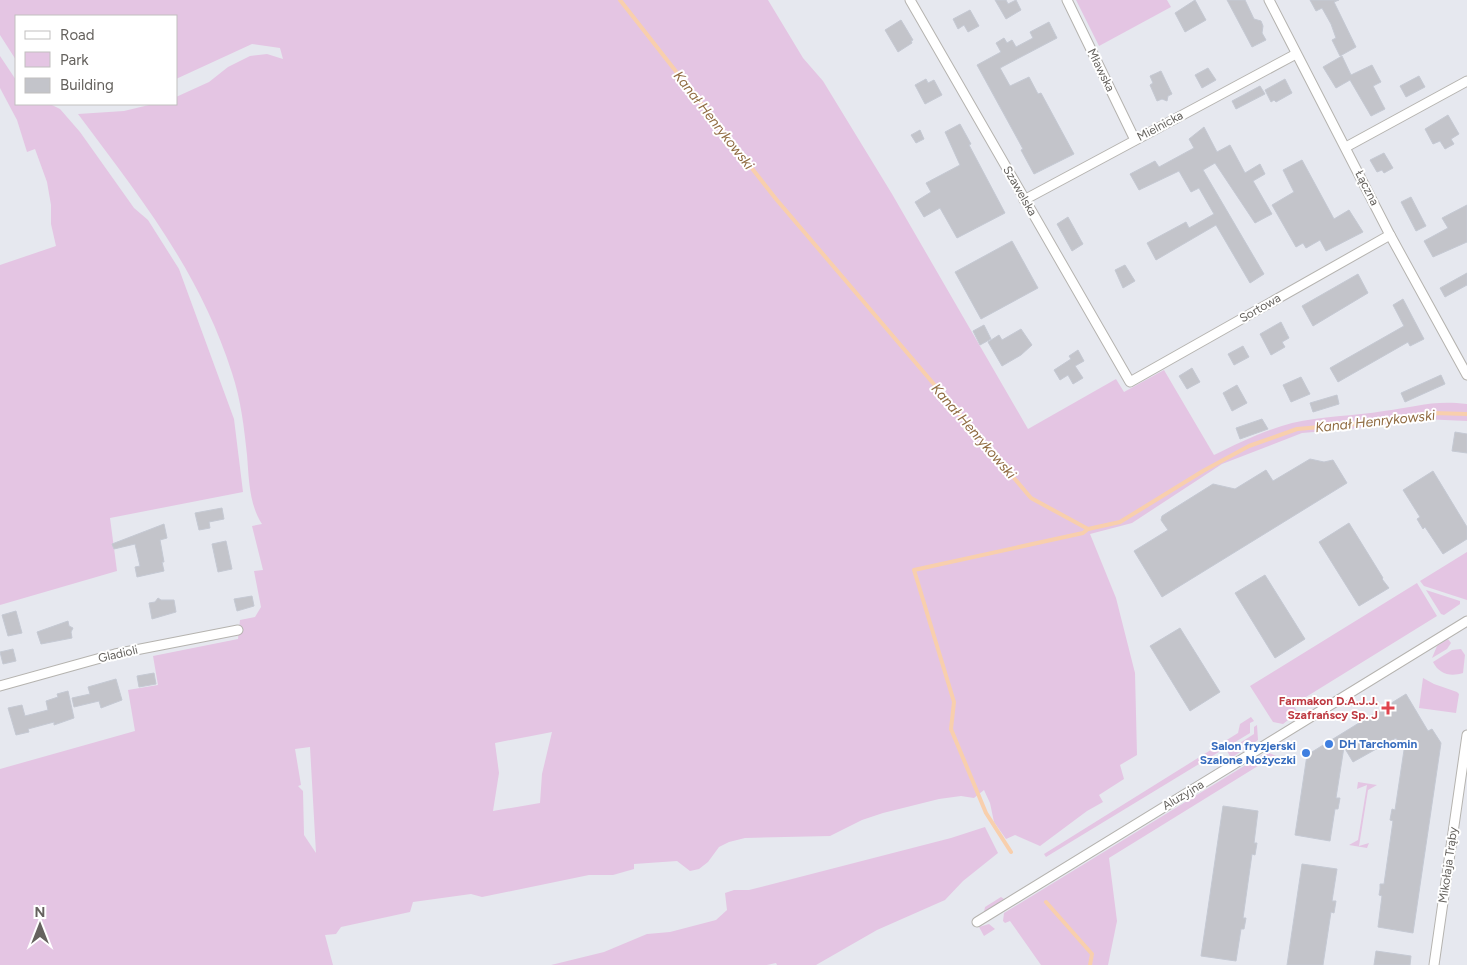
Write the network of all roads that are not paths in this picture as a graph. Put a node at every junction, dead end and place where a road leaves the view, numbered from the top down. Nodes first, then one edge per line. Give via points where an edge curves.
1 (910, 0) edge
2 (1066, 0) edge
3 (1269, 0) edge
4 (1296, 54) junction
5 (1467, 82) edge
6 (1136, 140) junction
7 (1346, 147) junction
8 (1024, 200) junction
9 (1390, 235) junction
10 (1467, 375) edge
11 (1130, 382) joint
12 (1466, 623) edge
13 (238, 630) dead end
14 (0, 686) edge
15 (1467, 735) edge
16 (976, 922) dead end
17 (1434, 965) edge

1 - 8 street, Szawelska
2 - 6 street, Mławska
3 - 4 street, Łączna
4 - 6 street, Mielnicka
4 - 7 street, Łączna
5 - 7 street
6 - 8 street, Mielnicka
7 - 9 street, Łączna
8 - 11 street, Szawelska
9 - 10 street, Łączna
9 - 11 street, Sortowa
12 - 16 street, Aluzyjna
13 - 14 street, Gladioli via 115,654
15 - 17 street, Mikołaja Trąby

